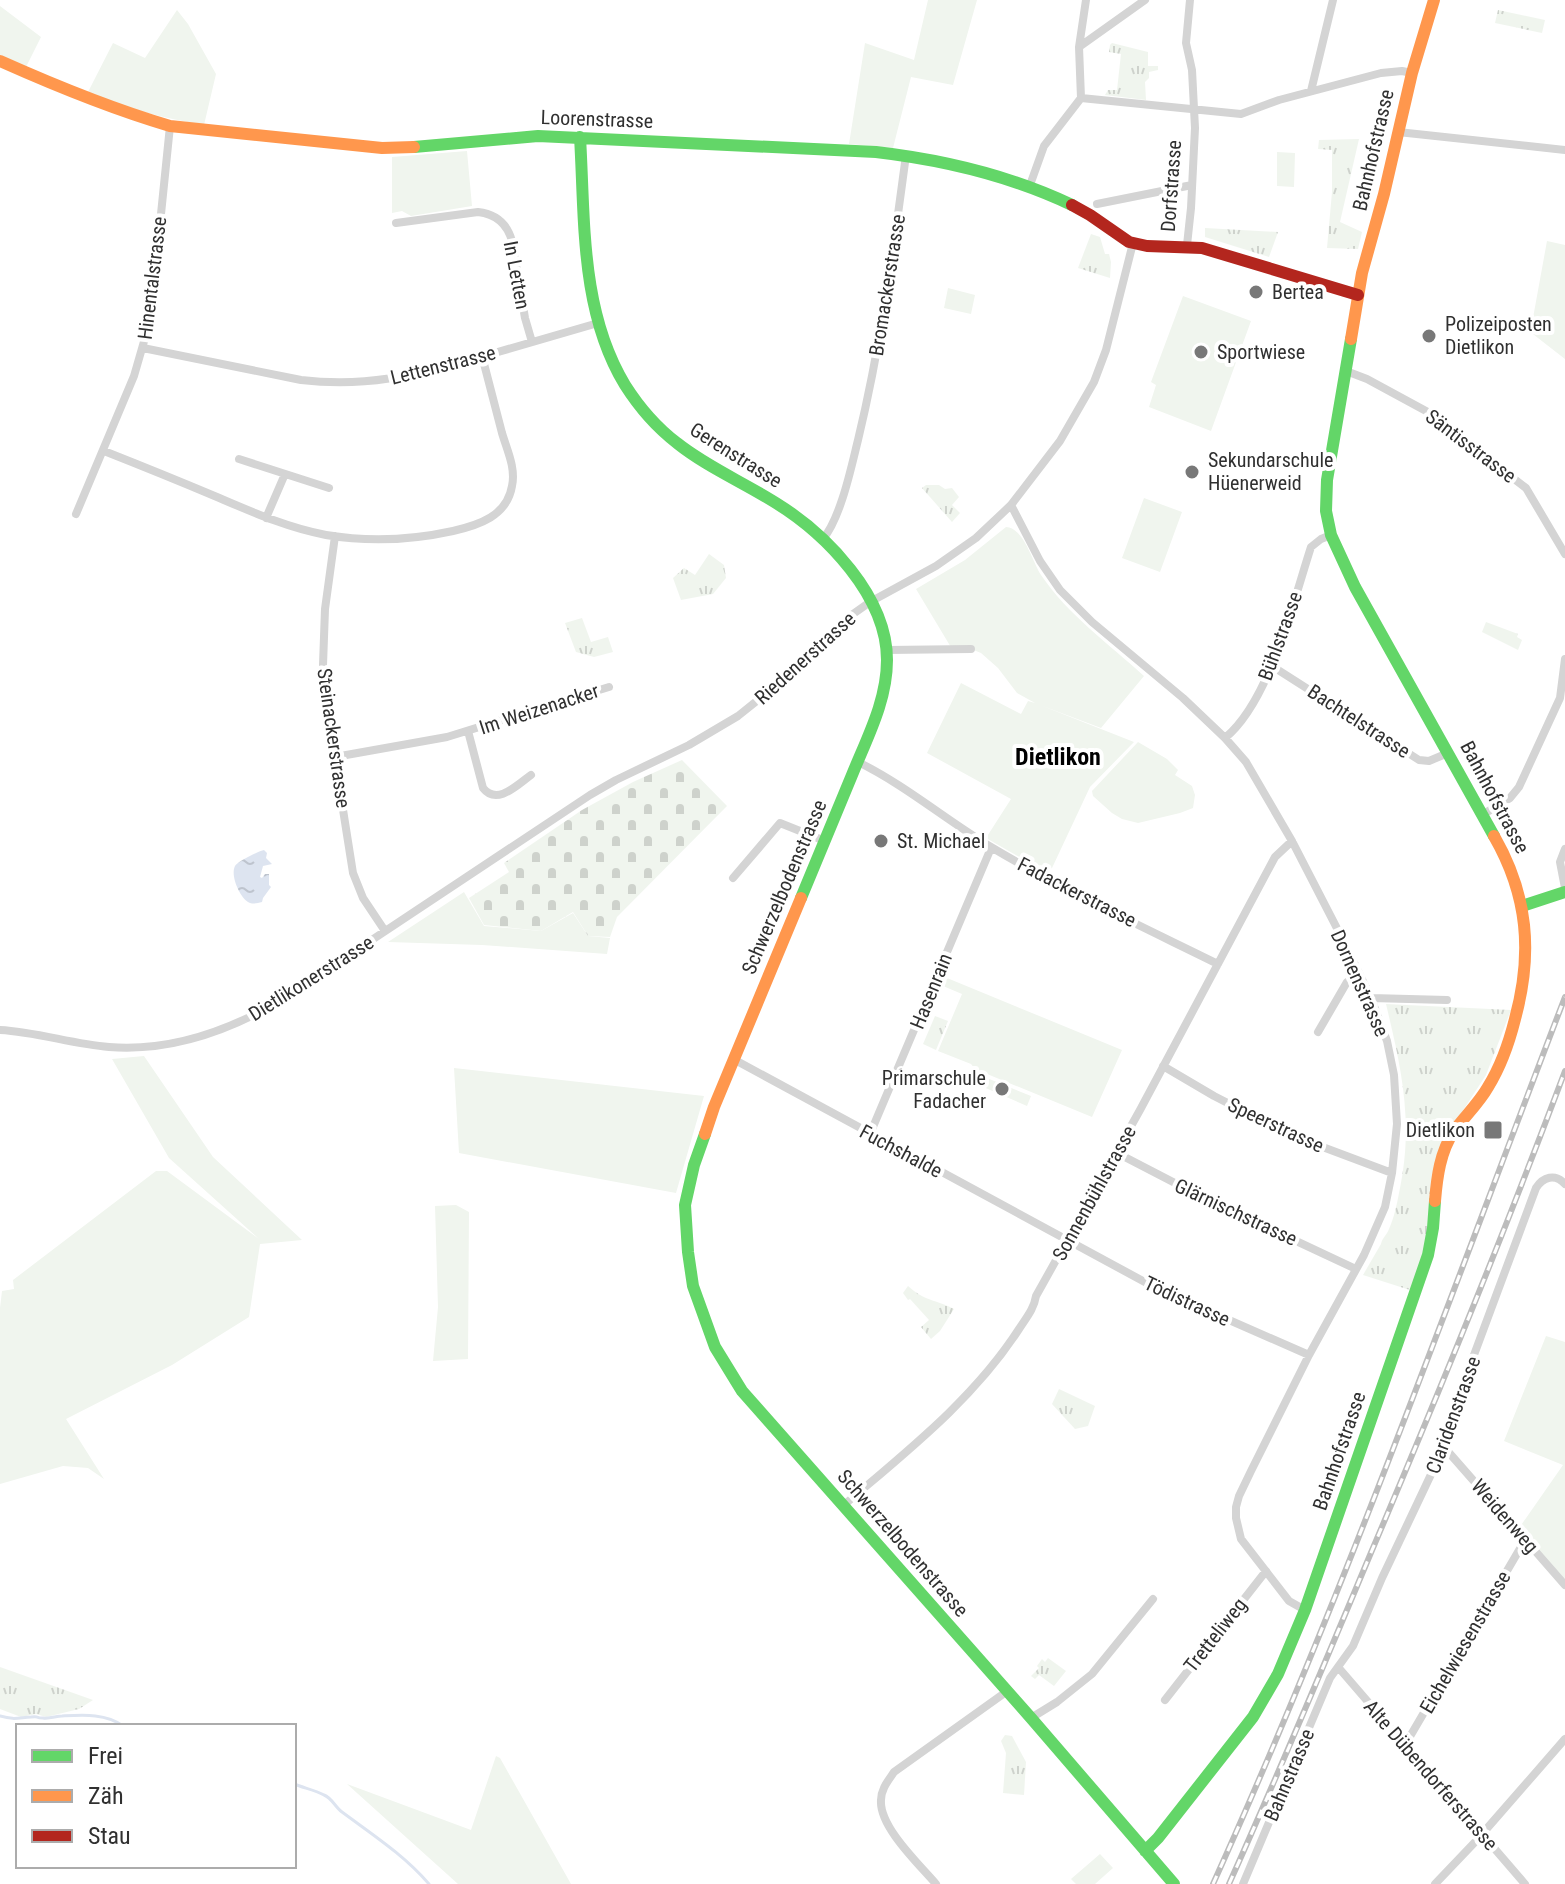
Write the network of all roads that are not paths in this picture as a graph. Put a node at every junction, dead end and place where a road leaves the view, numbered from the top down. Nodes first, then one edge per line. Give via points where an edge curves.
1 (1086, 0) edge
2 (1145, 0) edge
3 (1190, 0) edge
4 (1333, 0) edge
5 (1434, 0) edge
6 (1079, 47) junction
7 (0, 61) edge
8 (1412, 73) junction
9 (1311, 91) junction
10 (1081, 98) junction
11 (1194, 111) junction
12 (170, 126) junction
13 (1398, 132) junction
14 (580, 137) junction
15 (1565, 150) edge
16 (906, 155) junction
17 (1030, 185) junction
18 (1192, 185) junction
19 (1097, 204) dead end
20 (396, 223) dead end
21 (1133, 243) junction
22 (1187, 245) junction
23 (1358, 295) junction
24 (598, 323) junction
25 (532, 342) junction
26 (143, 348) junction
27 (482, 356) junction
28 (1346, 371) junction
29 (104, 451) junction
30 (239, 459) dead end
31 (285, 474) junction
32 (329, 488) dead end
33 (1011, 505) junction
34 (76, 514) dead end
35 (266, 518) junction
36 (1331, 535) junction
37 (335, 536) junction
38 (823, 539) junction
39 (1565, 554) edge
40 (870, 602) junction
41 (971, 649) dead end
42 (887, 650) junction
43 (1565, 659) edge
44 (1272, 666) junction
45 (609, 687) dead end
46 (1562, 698) edge
47 (468, 731) junction
48 (1225, 738) junction
49 (1448, 753) junction
50 (335, 757) junction
51 (858, 762) junction
52 (531, 775) dead end
53 (1482, 815) junction
54 (825, 841) junction
55 (1292, 841) junction
56 (991, 848) junction
57 (1565, 849) edge
58 (733, 878) dead end
59 (1565, 890) edge
60 (1522, 906) junction
61 (385, 931) junction
62 (1218, 964) junction
63 (1360, 975) junction
64 (1371, 998) junction
65 (1447, 1000) dead end
66 (0, 1030) edge
67 (1318, 1032) dead end
68 (735, 1060) junction
69 (1163, 1066) junction
70 (870, 1134) junction
71 (1117, 1153) junction
72 (1392, 1173) junction
73 (1565, 1184) edge
74 (1067, 1240) junction
75 (1356, 1269) junction
76 (1309, 1355) junction
77 (1444, 1447) junction
78 (844, 1505) junction
79 (1525, 1540) junction
80 (1266, 1571) junction
81 (1565, 1585) edge
82 (1153, 1599) dead end
83 (1305, 1610) junction
84 (1338, 1667) junction
85 (1006, 1692) junction
86 (1165, 1700) dead end
87 (1031, 1718) junction
88 (1565, 1739) edge
89 (1405, 1745) junction
90 (1557, 1748) junction
91 (1565, 1757) edge
92 (1482, 1832) junction
93 (1145, 1851) junction
94 (936, 1884) edge
95 (1174, 1884) edge
96 (1243, 1884) edge
97 (1435, 1884) edge
98 (1525, 1884) edge

1 - 6 street
2 - 6 street
3 - 11 street, Dorfstrasse via 1186,39
4 - 9 street
5 - 8 street, Bahnhofstrasse
6 - 10 street
7 - 12 street, Loorenstrasse
8 - 9 street via 1381,73
8 - 13 street, Bahnhofstrasse
9 - 11 street via 1241,114
10 - 11 street
10 - 17 street via 1044,146
11 - 18 street, Dorfstrasse
12 - 14 street, Loorenstrasse via 382,148
12 - 26 street, Hinentalstrasse
13 - 15 street
13 - 23 street, Bahnhofstrasse
14 - 16 street, Loorenstrasse
14 - 24 street, Gerenstrasse via 589,278
16 - 17 street, Loorenstrasse via 966,165
16 - 38 street, Bromackerstrasse via 864,415 841,500
17 - 21 street, Loorenstrasse
18 - 19 street
18 - 22 street, Dorfstrasse
20 - 25 street, In Letten via 478,212 500,220 511,236
21 - 22 street, Loorenstrasse
21 - 33 street, Riedenerstrasse via 1094,382 1060,441
22 - 23 street, Dorfstrasse
23 - 28 street, Bahnhofstrasse
24 - 25 street, Lettenstrasse
24 - 38 street, Gerenstrasse via 624,383 662,432
25 - 27 street, Lettenstrasse
26 - 27 street, Lettenstrasse via 338,383 400,378
26 - 29 street, Hinentalstrasse
27 - 37 street via 512,470 504,506 484,522 430,535
28 - 36 street, Bahnhofstrasse via 1327,480
28 - 39 street, Säntisstrasse via 1426,411 1526,488
29 - 34 street, Hinentalstrasse
29 - 35 street
30 - 31 street
31 - 32 street
31 - 35 street
33 - 40 street, Riedenerstrasse via 936,566
33 - 48 street, Dornenstrasse via 1060,590
35 - 37 street
36 - 44 street, Bühlstrasse via 1311,547
36 - 49 street, Bahnhofstrasse
37 - 50 street, Steinackerstrasse via 323,665
38 - 40 street, Gerenstrasse
40 - 42 street, Schwerzelbodenstrasse
40 - 61 street, Riedenerstrasse via 738,716 590,795
41 - 42 street
42 - 51 street, Schwerzelbodenstrasse via 887,681
43 - 46 street
44 - 48 street, Bühlstrasse via 1238,727
44 - 49 street, Bachtelstrasse via 1419,760
45 - 47 street, Im Weizenacker
46 - 53 street via 1517,791
47 - 50 street, Im Weizenacker
47 - 52 street, Im Weizenacker via 488,794 499,796
48 - 55 street, Dornenstrasse via 1246,762
49 - 53 street, Bahnhofstrasse
50 - 61 street, Steinackerstrasse via 355,881
51 - 54 street, Schwerzelbodenstrasse
51 - 56 street, Fadackerstrasse
53 - 60 street, Bahnhofstrasse via 1508,860
54 - 58 street via 780,823
54 - 68 street, Schwerzelbodenstrasse
55 - 62 street, Sonnenbühlstrasse via 1275,857
55 - 63 street, Dornenstrasse
56 - 62 street, Fadackerstrasse
56 - 70 street, Hasenrain
57 - 59 street via 1560,862
59 - 60 street
60 - 83 street, Bahnhofstrasse via 1526,959 1515,1017 1489,1086 1445,1149 1428,1255
61 - 66 street, Dietlikonerstrasse via 253,1017 190,1040 108,1047
62 - 69 street, Sonnenbühlstrasse
63 - 64 street, Dornenstrasse
63 - 67 street via 1347,982
64 - 65 street
64 - 72 street, Dornenstrasse via 1394,1075
68 - 70 street, Fuchshalde
68 - 78 street, Schwerzelbodenstrasse via 694,1165 687,1233 693,1286 715,1347 742,1391
69 - 71 street, Sonnenbühlstrasse
69 - 72 street, Speerstrasse via 1288,1134
70 - 74 street, Fuchshalde
71 - 74 street, Sonnenbühlstrasse
71 - 75 street, Glärnischstrasse
72 - 75 street, Dornenstrasse via 1385,1207
73 - 77 street, Claridenstrasse via 1549,1177 1536,1188
74 - 76 street, Tödistrasse via 1154,1287
74 - 78 street, Sonnenbühlstrasse via 1035,1305 982,1376 940,1422
75 - 76 street, Dornenstrasse
76 - 80 street, Dornenstrasse via 1237,1505 1241,1539
77 - 79 street, Weidenweg
77 - 84 street, Claridenstrasse via 1353,1646
78 - 85 street, Schwerzelbodenstrasse
79 - 81 street, Weidenweg
79 - 89 street, Eichelwiesenstrasse
80 - 83 street, Dornenstrasse via 1289,1601
80 - 86 street, Tretteliweg
82 - 87 street via 1092,1674
83 - 93 street, Bahnhofstrasse via 1253,1717
84 - 89 street, Alte Dübendorferstrasse
84 - 96 street, Bahnstrasse
85 - 87 street, Schwerzelbodenstrasse
85 - 94 street via 894,1772 882,1791 881,1807 891,1829
87 - 93 street, Schwerzelbodenstrasse
88 - 90 street
89 - 92 street, Alte Dübendorferstrasse
90 - 91 street
90 - 92 street
92 - 97 street
92 - 98 street, Alte Dübendorferstrasse
93 - 95 street

